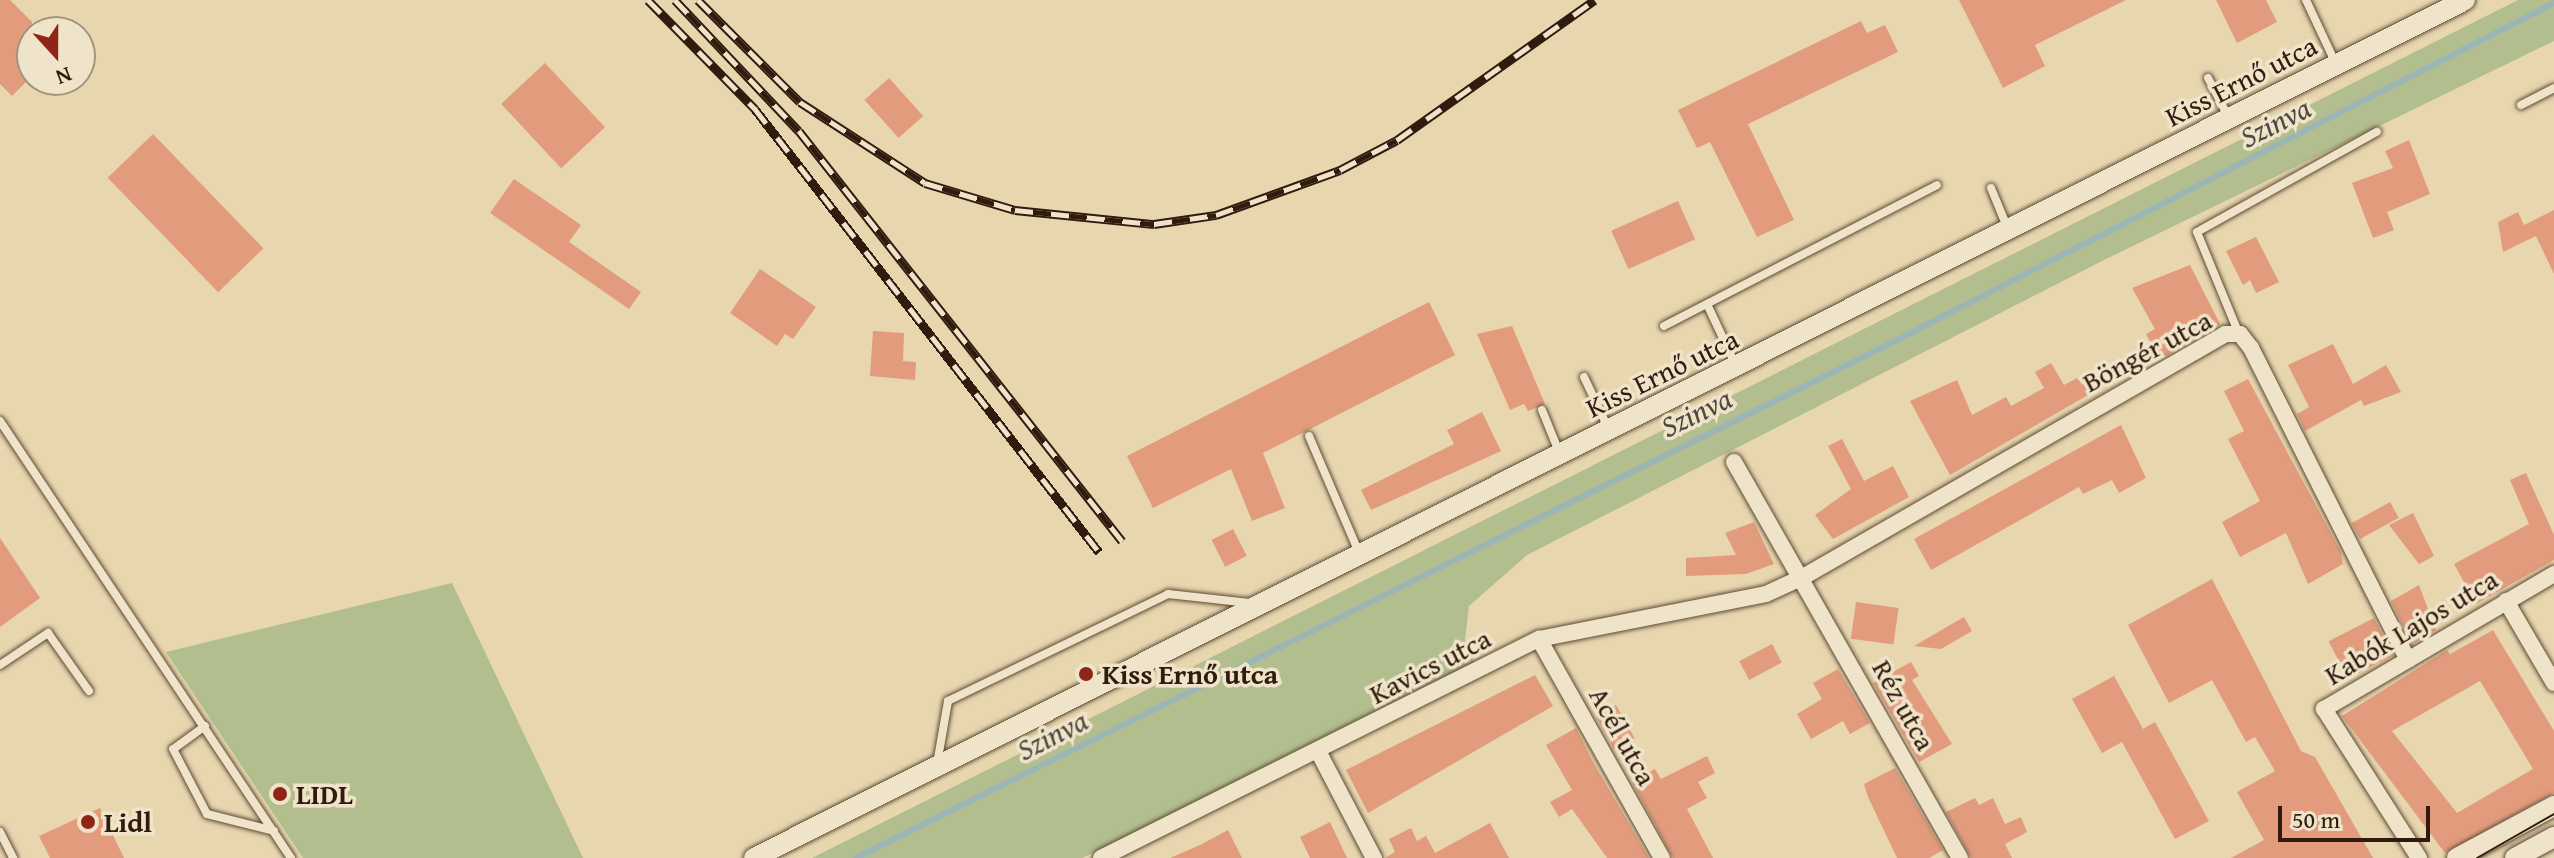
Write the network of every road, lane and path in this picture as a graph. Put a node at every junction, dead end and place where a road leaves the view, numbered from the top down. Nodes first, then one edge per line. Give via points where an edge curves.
1 (2306, 0) edge
2 (2465, 0) edge
3 (2336, 64) junction
4 (2208, 78) dead end
5 (2554, 88) edge
6 (2521, 105) dead end
7 (2229, 118) junction
8 (2377, 132) dead end
9 (1937, 185) dead end
10 (1991, 188) dead end
11 (2008, 230) junction
12 (1707, 304) junction
13 (1664, 326) dead end
14 (2240, 334) junction
15 (1737, 367) junction
16 (1584, 377) dead end
17 (1542, 410) dead end
18 (0, 421) edge
19 (1609, 431) junction
20 (1309, 436) dead end
21 (1560, 454) junction
22 (1734, 462) dead end
23 (1361, 556) junction
24 (2554, 574) edge
25 (1803, 577) junction
26 (2506, 601) junction
27 (1258, 604) junction
28 (1539, 639) junction
29 (2408, 660) junction
30 (0, 665) edge
31 (2554, 683) edge
32 (89, 691) dead end
33 (205, 726) junction
34 (1319, 753) junction
35 (937, 767) junction
36 (2554, 806) edge
37 (0, 832) edge
38 (275, 832) junction
39 (2554, 837) edge
40 (13, 858) edge
41 (291, 858) edge
42 (754, 858) edge
43 (1101, 858) edge
44 (1374, 858) edge
45 (1662, 858) edge
46 (1960, 858) edge
47 (2419, 858) edge
48 (2457, 858) edge
49 (2515, 858) edge

1 - 3 lane
2 - 3 street, Kiss Ernő utca
3 - 7 street, Kiss Ernő utca
4 - 7 lane
5 - 6 lane
7 - 11 street, Kiss Ernő utca
8 - 14 lane via 2197,232
9 - 12 lane
10 - 11 lane
11 - 15 street, Kiss Ernő utca
12 - 13 lane
12 - 15 lane
14 - 25 street, Böngér utca via 2225,334
14 - 29 street, Böngér utca
15 - 19 street, Kiss Ernő utca
16 - 19 lane
17 - 21 lane
18 - 33 lane
19 - 21 street, Kiss Ernő utca
20 - 23 lane
21 - 23 street, Kiss Ernő utca
22 - 25 street, Réz utca
23 - 27 street, Kiss Ernő utca
24 - 26 street, Kabók Lajos utca
25 - 28 street, Kavics utca via 1766,594
25 - 46 street, Réz utca
26 - 29 street, Kabók Lajos utca
26 - 31 street
27 - 35 street, Kiss Ernő utca
27 - 35 lane via 1168,594 948,701
28 - 34 street, Kavics utca
28 - 45 street, Acél utca
29 - 47 street, Kabók Lajos utca via 2324,709
30 - 32 lane via 48,633
33 - 38 lane
33 - 38 lane via 173,749 207,814
34 - 43 street, Kavics utca
34 - 44 street
35 - 42 street, Kiss Ernő utca
36 - 48 street
37 - 40 lane
38 - 41 lane
39 - 49 street

